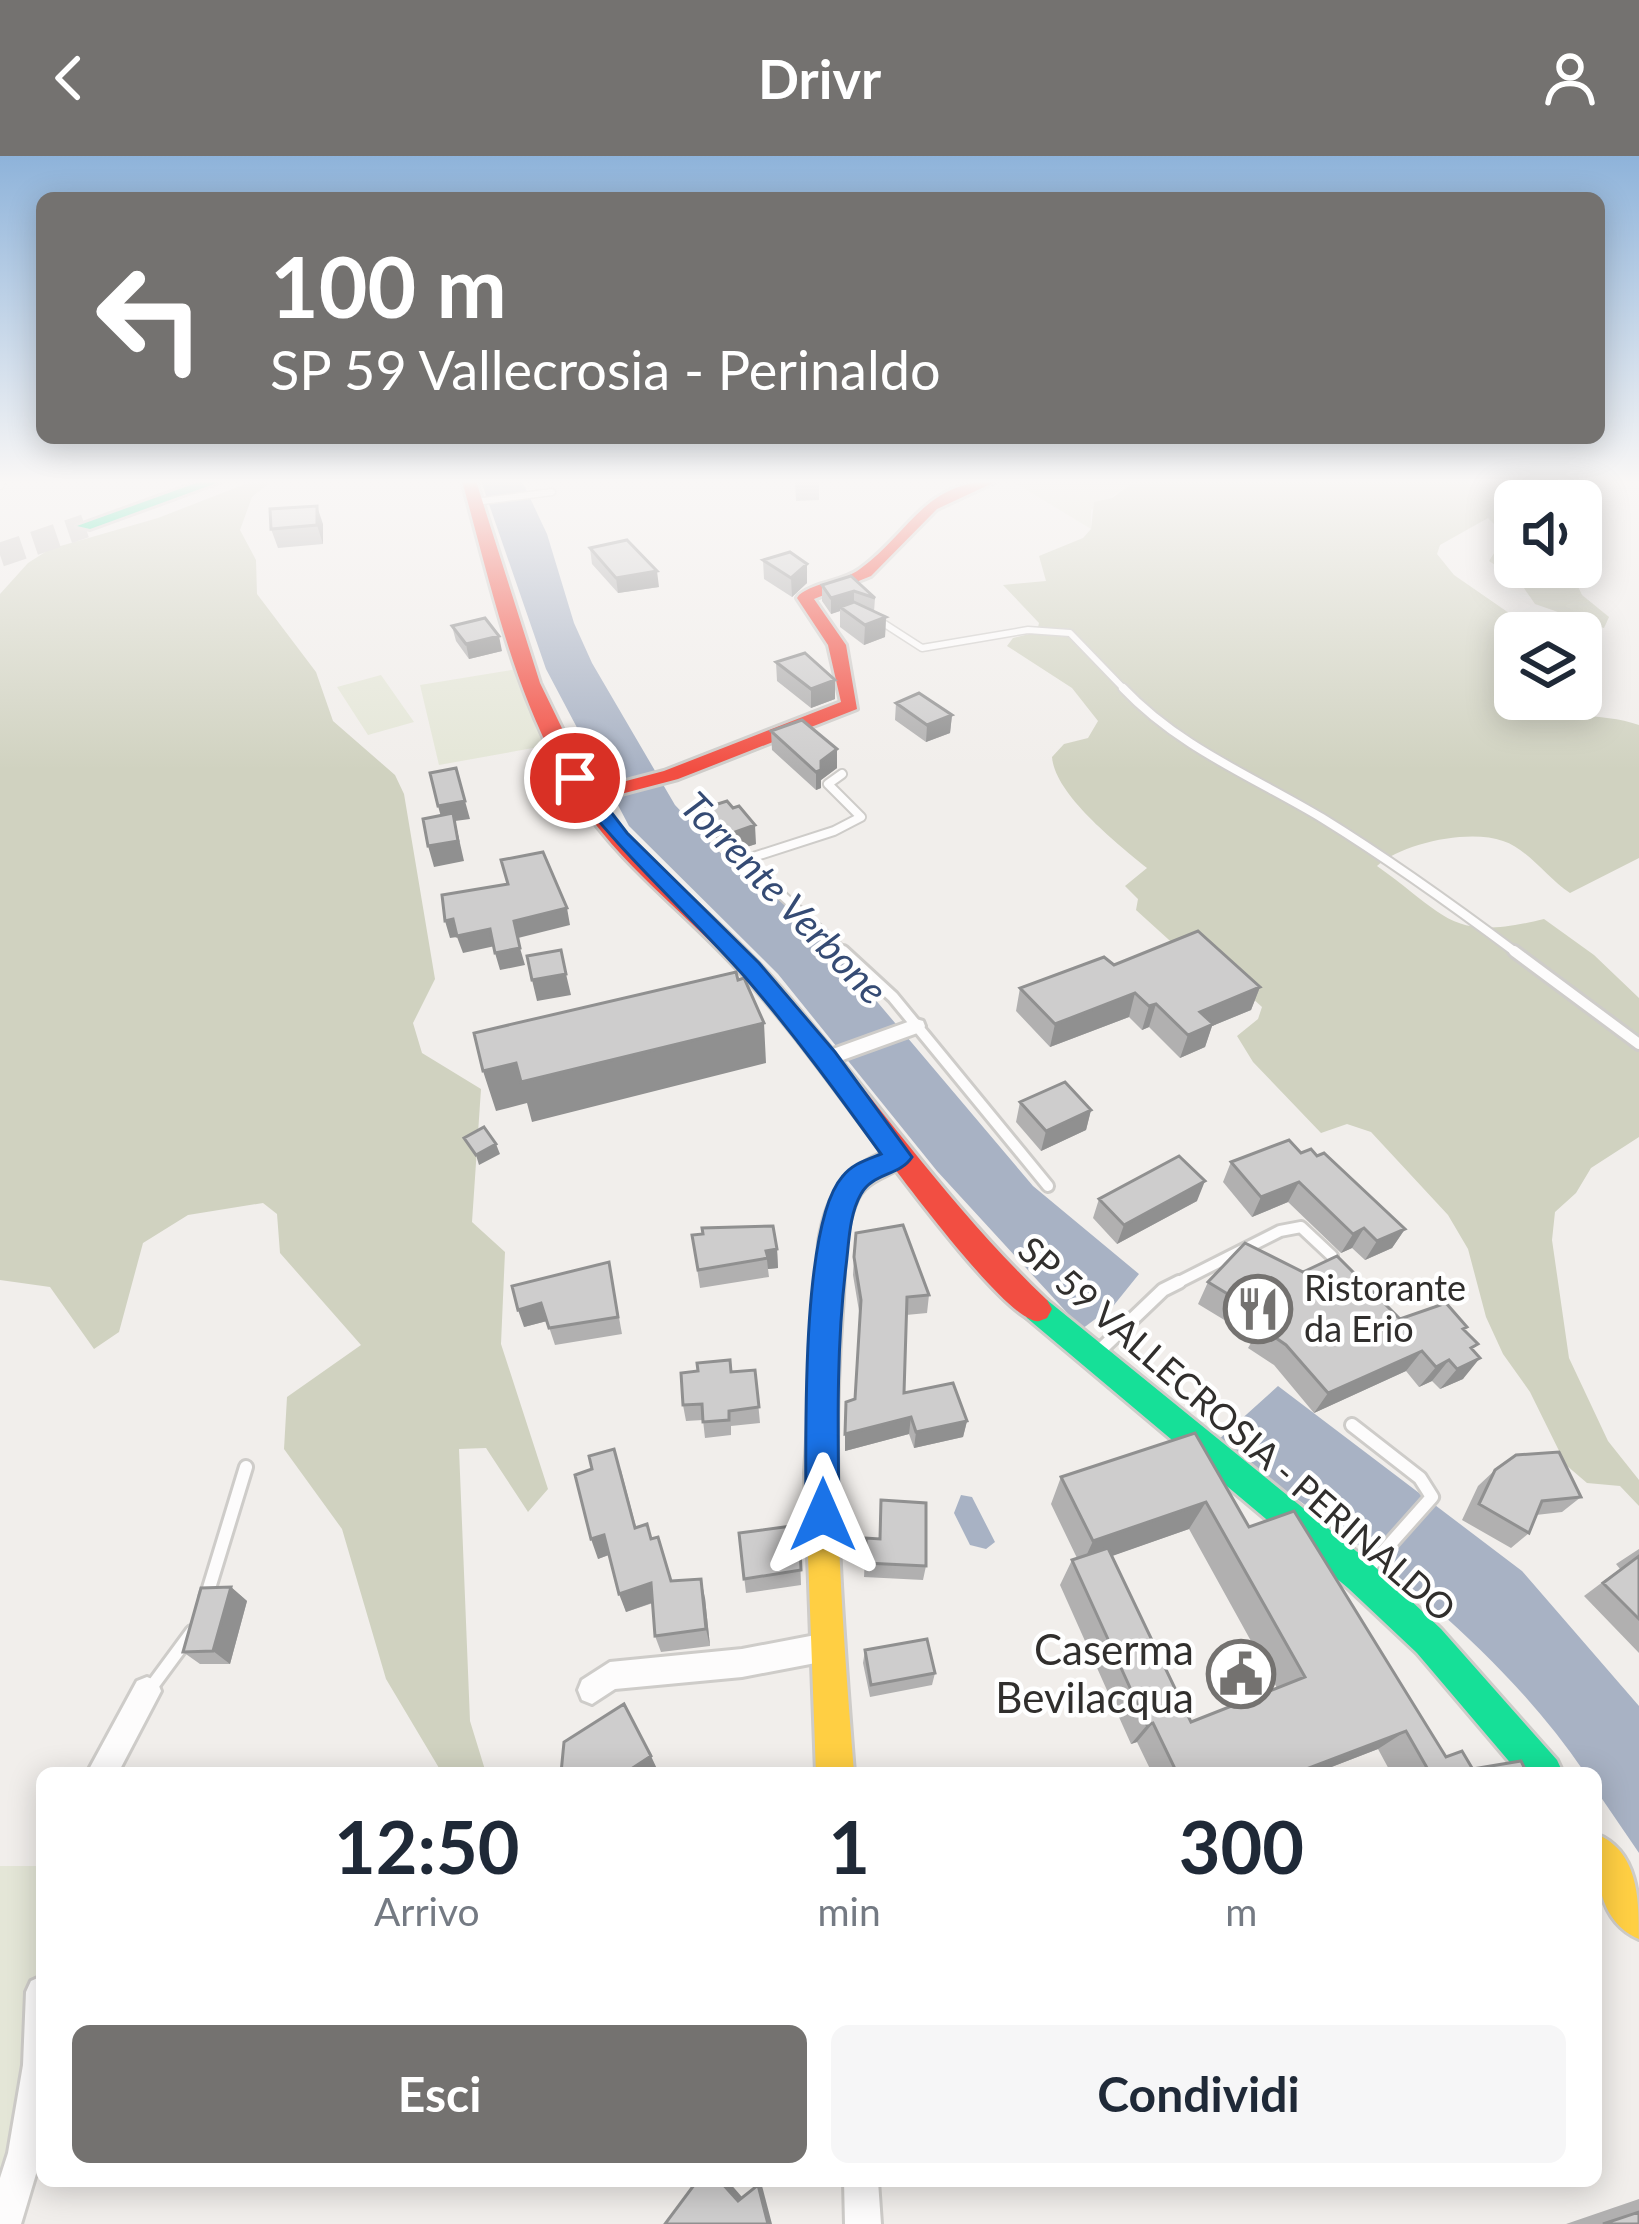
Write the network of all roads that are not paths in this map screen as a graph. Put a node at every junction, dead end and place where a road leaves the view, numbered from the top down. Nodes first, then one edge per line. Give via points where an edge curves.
1 (501, 578) edge
2 (859, 578) edge
3 (867, 614) edge
4 (842, 774) dead end
5 (595, 795) junction
6 (912, 1027) junction
7 (1639, 1044) edge
8 (831, 1057) junction
9 (898, 1157) junction
10 (1048, 1186) dead end
11 (1332, 1256) edge
12 (1091, 1358) junction
13 (1352, 1425) dead end
14 (246, 1467) dead end
15 (1367, 1570) junction
16 (826, 1647) junction
17 (592, 1690) dead end
18 (147, 1691) joint
19 (105, 1767) edge
20 (835, 1767) edge
21 (1539, 1767) edge
22 (1602, 1862) edge
23 (1639, 1919) edge
24 (36, 2087) edge
25 (861, 2187) edge
26 (3, 2224) edge
27 (863, 2224) edge

1 - 5 main road, SP 59 VALLECROSIA - PERINALDO via 538,706
2 - 5 main road via 805,598 837,645 851,705 671,775
3 - 7 lane via 922,648 1028,630 1070,633 1189,746 1409,873
4 - 6 lane via 828,784 860,817 744,860 863,967
5 - 8 main road, SP 59 VALLECROSIA - PERINALDO via 620,838
6 - 8 street
6 - 10 lane
8 - 9 main road, SP 59 VALLECROSIA - PERINALDO
9 - 12 main road, SP 59 VALLECROSIA - PERINALDO via 1010,1285
9 - 16 main road via 849,1186 837,1224 821,1345
11 - 12 lane via 1301,1227 1280,1231 1163,1290
12 - 15 main road, SP 59 VALLECROSIA - PERINALDO
13 - 15 lane via 1420,1478 1432,1497
14 - 18 lane via 194,1630
15 - 21 main road, SP 59 VALLECROSIA - PERINALDO
16 - 17 street via 610,1676
16 - 20 main road
18 - 19 street
22 - 23 main road
24 - 26 street
25 - 27 street

